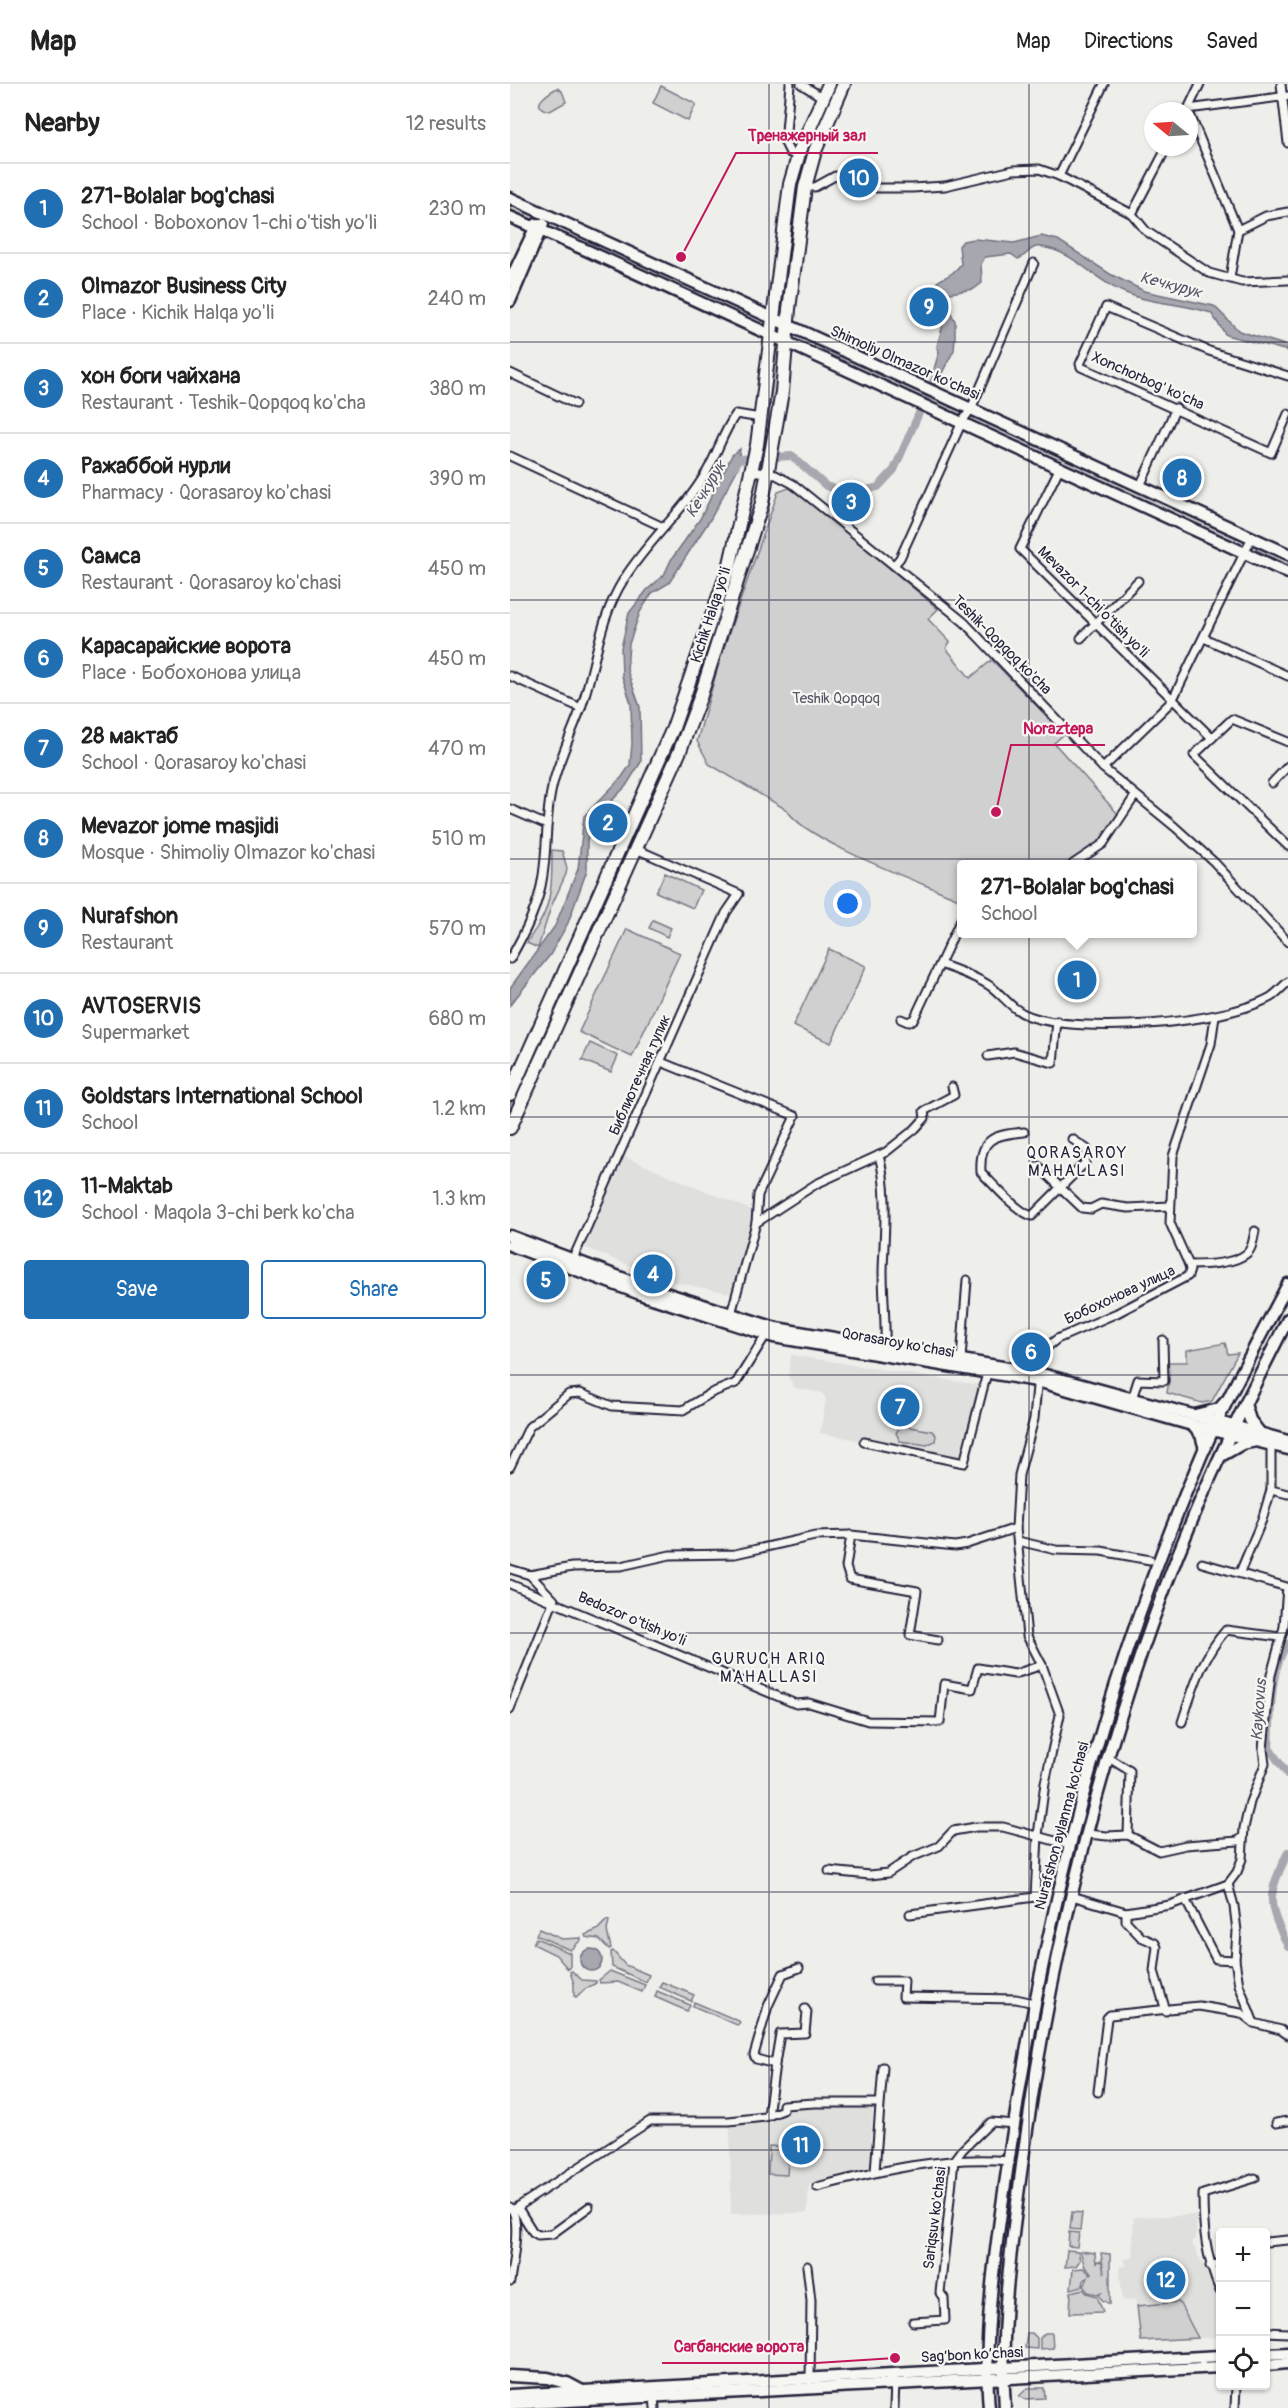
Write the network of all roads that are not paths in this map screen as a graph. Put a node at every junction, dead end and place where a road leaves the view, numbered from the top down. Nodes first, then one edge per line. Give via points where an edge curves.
1 (790, 84) edge
2 (801, 84) edge
3 (829, 84) edge
4 (844, 84) edge
5 (1104, 84) edge
6 (1200, 84) edge
7 (1281, 84) edge
8 (1285, 96) edge
9 (822, 98) junction
10 (1192, 102) edge
11 (1198, 109) edge
12 (1198, 135) edge
13 (1288, 143) edge
14 (798, 156) junction
15 (1162, 156) edge
16 (1059, 176) junction
17 (805, 187) junction
18 (510, 198) edge
19 (1288, 212) edge
20 (545, 214) junction
21 (1131, 214) junction
22 (510, 217) edge
23 (538, 230) junction
24 (1238, 230) junction
25 (1034, 263) dead end
26 (1230, 278) junction
27 (1288, 280) edge
28 (510, 281) edge
29 (510, 301) edge
30 (773, 319) junction
31 (788, 327) junction
32 (771, 336) junction
33 (786, 343) junction
34 (510, 373) edge
35 (1288, 376) edge
36 (575, 404) dead end
37 (1176, 408) junction
38 (971, 409) junction
39 (1288, 414) edge
40 (761, 418) junction
41 (962, 422) junction
42 (510, 456) edge
43 (1060, 467) junction
44 (753, 470) junction
45 (769, 472) junction
46 (1140, 486) junction
47 (663, 527) junction
48 (1252, 537) junction
49 (1245, 553) junction
50 (1288, 554) edge
51 (894, 565) junction
52 (1288, 573) edge
53 (1137, 581) dead end
54 (1097, 623) junction
55 (1204, 638) junction
56 (1081, 639) dead end
57 (1288, 675) edge
58 (510, 676) edge
59 (1172, 701) junction
60 (581, 708) junction
61 (1212, 738) junction
62 (1288, 742) edge
63 (1288, 766) edge
64 (1103, 768) junction
65 (1272, 783) dead end
66 (1136, 796) junction
67 (510, 809) edge
68 (547, 825) junction
69 (1288, 846) edge
70 (636, 849) junction
71 (1079, 860) edge
72 (957, 927) edge
73 (1288, 942) edge
74 (510, 959) edge
75 (939, 964) junction
76 (1288, 982) edge
77 (1215, 1016) junction
78 (901, 1018) dead end
79 (1056, 1021) junction
80 (988, 1056) dead end
81 (661, 1062) junction
82 (952, 1088) dead end
83 (510, 1094) edge
84 (510, 1128) edge
85 (1024, 1132) dead end
86 (1072, 1139) dead end
87 (879, 1155) junction
88 (1038, 1166) dead end
89 (1061, 1188) junction
90 (1170, 1206) junction
91 (756, 1223) junction
92 (1255, 1231) dead end
93 (510, 1236) edge
94 (510, 1245) edge
95 (571, 1264) junction
96 (1189, 1265) junction
97 (967, 1280) dead end
98 (1288, 1284) edge
99 (731, 1314) junction
100 (1288, 1319) edge
101 (766, 1335) junction
102 (1163, 1340) dead end
103 (885, 1346) junction
104 (961, 1359) junction
105 (987, 1373) junction
106 (1038, 1377) junction
107 (1230, 1397) junction
108 (1132, 1399) junction
109 (1245, 1404) junction
110 (1193, 1420) junction
111 (1216, 1426) junction
112 (1233, 1430) junction
113 (1258, 1437) junction
114 (1288, 1441) edge
115 (864, 1442) dead end
116 (1270, 1445) junction
117 (1204, 1449) junction
118 (1288, 1449) edge
119 (1221, 1456) junction
120 (510, 1467) edge
121 (1271, 1490) junction
122 (1288, 1494) edge
123 (1016, 1528) junction
124 (851, 1535) junction
125 (1018, 1540) junction
126 (1150, 1560) dead end
127 (1202, 1563) dead end
128 (510, 1569) edge
129 (1240, 1572) junction
130 (530, 1575) junction
131 (510, 1584) edge
132 (1287, 1587) edge
133 (554, 1600) junction
134 (1142, 1611) junction
135 (1155, 1616) junction
136 (1286, 1627) edge
137 (1280, 1637) junction
138 (938, 1640) dead end
139 (1042, 1665) junction
140 (1117, 1684) junction
141 (1130, 1689) junction
142 (510, 1709) edge
143 (1182, 1722) dead end
144 (1109, 1758) junction
145 (1088, 1834) junction
146 (1038, 1835) junction
147 (1128, 1835) junction
148 (1244, 1838) junction
149 (1070, 1845) junction
150 (829, 1871) dead end
151 (1228, 1884) junction
152 (1072, 1896) junction
153 (1185, 1899) junction
154 (1126, 1912) junction
155 (910, 1914) dead end
156 (1235, 1960) junction
157 (799, 1968) dead end
158 (875, 1981) dead end
159 (1034, 2003) junction
160 (805, 2009) dead end
161 (1166, 2011) junction
162 (1254, 2023) junction
163 (1029, 2034) junction
164 (1288, 2035) edge
165 (1042, 2037) junction
166 (775, 2064) junction
167 (883, 2067) dead end
168 (1098, 2092) dead end
169 (879, 2103) junction
170 (768, 2116) junction
171 (1288, 2121) edge
172 (1276, 2123) dead end
173 (1014, 2124) junction
174 (1009, 2161) junction
175 (954, 2162) junction
176 (875, 2172) junction
177 (1255, 2178) dead end
178 (817, 2187) dead end
179 (588, 2207) dead end
180 (514, 2208) edge
181 (1001, 2217) junction
182 (1016, 2218) junction
183 (1288, 2240) edge
184 (1270, 2242) edge
185 (1216, 2264) edge
186 (807, 2266) dead end
187 (1210, 2266) junction
188 (510, 2282) edge
189 (1217, 2282) edge
190 (913, 2322) dead end
191 (1270, 2332) edge
192 (1288, 2332) edge
193 (1288, 2353) edge
194 (1270, 2354) edge
195 (1216, 2356) edge
196 (1288, 2363) edge
197 (1270, 2365) edge
198 (1216, 2367) edge
199 (1004, 2373) junction
200 (987, 2374) junction
201 (510, 2376) edge
202 (895, 2380) junction
203 (810, 2384) junction
204 (1236, 2390) edge
205 (584, 2392) junction
206 (510, 2395) edge
207 (655, 2402) edge
208 (510, 2404) edge
209 (606, 2404) edge
210 (894, 2408) edge
211 (989, 2408) edge
212 (1005, 2408) edge
213 (1235, 2408) edge

1 - 14 street via 784,143 790,153
2 - 9 street
3 - 9 highway, Kichik Halqa yo'li
4 - 17 highway, Kichik Halqa yo'li via 815,151
5 - 16 street
6 - 10 street
7 - 8 street
8 - 11 street
8 - 13 street
9 - 14 highway, Kichik Halqa yo'li
12 - 24 street
14 - 30 highway, Kichik Halqa yo'li via 786,205
15 - 21 street
16 - 17 street via 1028,168 945,186 877,188 835,176 815,187
16 - 21 street
17 - 31 highway, Kichik Halqa yo'li
18 - 20 main road, Shimoliy Olmazor ko'chasi
19 - 24 street via 1266,216
20 - 23 main road
20 - 30 main road, Shimoliy Olmazor ko'chasi
21 - 26 street via 1146,231 1209,273
22 - 23 main road, Shimoliy Olmazor ko'chasi
23 - 28 main road
23 - 29 main road
23 - 32 main road, Shimoliy Olmazor ko'chasi
24 - 26 street
25 - 38 street
26 - 27 street via 1242,282
30 - 31 main road, Shimoliy Olmazor ko'chasi
30 - 32 highway, Kichik Halqa yo'li
31 - 33 highway, Kichik Halqa yo'li
31 - 38 main road, Shimoliy Olmazor ko'chasi
32 - 33 main road, Shimoliy Olmazor ko'chasi
32 - 40 highway, Kichik Halqa yo'li
33 - 41 main road, Shimoliy Olmazor ko'chasi
33 - 45 highway, Kichik Halqa yo'li
34 - 36 street
35 - 37 street, Xonchorbog' ko'cha via 1209,351 1106,306 1081,367
37 - 39 street, Xonchorbog' ko'cha via 1271,453
37 - 46 street
38 - 41 street
38 - 46 main road, Shimoliy Olmazor ko'chasi
40 - 44 highway, Kichik Halqa yo'li
40 - 47 street via 736,414 707,471
41 - 43 main road, Shimoliy Olmazor ko'chasi
41 - 51 street
42 - 47 street
43 - 49 main road, Shimoliy Olmazor ko'chasi
43 - 54 street, Mevazor 1-chi o'tish yo'li via 1020,549
44 - 45 street, Teshik-Qopqoq ko'cha
44 - 83 highway, Kichik Halqa yo'li via 730,564 673,728
45 - 51 street, Teshik-Qopqoq ko'cha via 793,484
45 - 70 highway, Kichik Halqa yo'li via 754,532 701,695
46 - 48 main road, Shimoliy Olmazor ko'chasi
47 - 60 street via 613,598
48 - 49 street
48 - 50 main road, Shimoliy Olmazor ko'chasi
49 - 52 main road, Shimoliy Olmazor ko'chasi
49 - 55 street
51 - 64 street, Teshik-Qopqoq ko'cha via 964,622
53 - 54 street
54 - 56 street
54 - 59 street, Mevazor 1-chi o'tish yo'li
55 - 57 street
55 - 59 street
58 - 60 street
59 - 61 street, Mevazor 1-chi o'tish yo'li
59 - 64 street
60 - 68 street via 561,755
61 - 62 street via 1232,718
61 - 69 street via 1195,756
63 - 65 street
64 - 66 street, Teshik-Qopqoq ko'cha
66 - 71 street via 1103,844
66 - 73 street, Teshik-Qopqoq ko'cha via 1214,862
67 - 68 street
68 - 74 street via 536,905
70 - 81 street, Библиотечная тупик via 738,894
70 - 84 highway, Kichik Halqa yo'li
72 - 75 street
75 - 78 street via 914,1019 908,1022
75 - 79 street via 990,986 1017,1011
76 - 77 street via 1271,997
77 - 79 street via 1131,1025
77 - 90 street, Бобохонова улица via 1206,1061 1173,1156
79 - 80 street via 1053,1063 1014,1052
81 - 91 street via 795,1116 758,1195
81 - 95 street, Библиотечная тупик
82 - 87 street via 954,1095 924,1111 925,1117 915,1129
85 - 89 street via 992,1138 980,1159 981,1172 1032,1216
86 - 89 street via 1087,1149 1087,1158
87 - 91 street via 816,1184
87 - 103 street via 886,1216
88 - 89 street
89 - 90 street via 1082,1208 1101,1204 1128,1208
90 - 96 street, Бобохонова улица via 1170,1223
91 - 99 street
92 - 96 street via 1246,1254 1216,1264
93 - 95 main road, Qorasaroy ko'chasi
94 - 95 main road, Qorasaroy ko'chasi
95 - 99 main road, Qorasaroy ko'chasi
95 - 101 main road, Qorasaroy ko'chasi via 643,1295
96 - 106 street, Бобохонова улица via 1185,1279 1057,1339 1042,1355
97 - 104 street
98 - 107 main road, Nurafshon aylanma ko'chasi
99 - 103 main road, Qorasaroy ko'chasi via 776,1328
100 - 109 main road, Nurafshon aylanma ko'chasi
101 - 105 main road, Qorasaroy ko'chasi
101 - 120 street via 736,1383 683,1410 612,1406 569,1394 530,1427
102 - 108 street via 1164,1381 1138,1380
103 - 104 main road, Qorasaroy ko'chasi
104 - 106 main road, Qorasaroy ko'chasi
105 - 106 main road, Qorasaroy ko'chasi
105 - 115 street via 964,1463
106 - 108 main road, Qorasaroy ko'chasi
106 - 110 main road, Qorasaroy ko'chasi
106 - 123 street, Бобохонова улица via 1034,1419 1019,1475
107 - 110 main road via 1219,1409
107 - 111 main road, Nurafshon aylanma ko'chasi
108 - 110 main road, Qorasaroy ko'chasi
109 - 112 main road, Nurafshon aylanma ko'chasi
109 - 113 main road
110 - 111 main road, Qorasaroy ko'chasi
110 - 117 main road
111 - 112 main road, Qorasaroy ko'chasi
111 - 117 main road, Nurafshon aylanma ko'chasi
112 - 113 main road, Qorasaroy ko'chasi
112 - 119 main road, Nurafshon aylanma ko'chasi
113 - 114 main road, Qorasaroy ko'chasi
113 - 116 main road, Qorasaroy ko'chasi
113 - 119 main road
116 - 118 main road, Qorasaroy ko'chasi
116 - 121 street
117 - 134 main road, Nurafshon aylanma ko'chasi
119 - 135 main road, Nurafshon aylanma ko'chasi
121 - 122 street
121 - 129 street
123 - 124 street via 955,1546
123 - 125 street, Бобохонова улица
124 - 130 street via 815,1536 735,1554 670,1554 621,1566 572,1567
124 - 138 street via 846,1568 850,1579 917,1591 910,1635
125 - 126 street via 1056,1550 1101,1551
125 - 139 street, Бобохонова улица via 1027,1636
127 - 129 street
128 - 130 street
129 - 132 street
130 - 133 street
131 - 133 street, Bedozor o'tish yo'li
132 - 136 street
133 - 139 street, Bedozor o'tish yo'li via 796,1704 868,1721 940,1722 944,1684 972,1689 978,1668 1015,1674
133 - 142 street
134 - 135 main road via 1146,1618
134 - 140 main road, Nurafshon aylanma ko'chasi
135 - 141 main road, Nurafshon aylanma ko'chasi
136 - 137 street
137 - 143 street via 1227,1630 1198,1672
137 - 148 street via 1268,1700 1265,1764 1250,1802
139 - 146 street, Бобохонова улица via 1059,1715
140 - 141 main road via 1125,1682
140 - 149 main road, Nurafshon aylanma ko'chasi
141 - 144 main road, Nurafshon aylanma ko'chasi
144 - 145 main road, Nurafshon aylanma ko'chasi
144 - 147 street via 1130,1771
145 - 147 street
145 - 152 main road, Nurafshon aylanma ko'chasi
146 - 149 street
146 - 150 street via 1003,1827 976,1827 953,1832 939,1846 888,1873
146 - 155 street, Бобохонова улица via 1035,1898
147 - 148 street via 1159,1851
148 - 151 street via 1242,1859
149 - 159 main road, Nurafshon aylanma ko'chasi
151 - 153 street
151 - 156 street via 1236,1923
152 - 154 street
152 - 165 main road, Nurafshon aylanma ko'chasi
153 - 154 street
153 - 156 street via 1216,1959
154 - 161 street via 1126,1921 1157,1947 1154,1971
156 - 162 street via 1239,1985
157 - 166 street via 783,1974 768,2006 754,2055
158 - 159 street via 904,1981 903,1997 1016,1999
159 - 163 main road, Nurafshon aylanma ko'chasi
160 - 166 street via 805,2033 780,2034
161 - 162 street via 1199,2006 1241,2013
161 - 168 street via 1108,2016
162 - 164 street
163 - 165 main road via 1034,2040
163 - 173 main road, Nurafshon aylanma ko'chasi
165 - 182 main road, Nurafshon aylanma ko'chasi
166 - 170 street
167 - 169 street
169 - 170 street via 783,2106 783,2110
169 - 176 street
170 - 180 street via 729,2121 650,2121
171 - 172 street
173 - 174 main road, Nurafshon aylanma ko'chasi
173 - 175 street, Sariqsuv ko'chasi via 990,2122
174 - 175 street
174 - 181 main road, Nurafshon aylanma ko'chasi
175 - 176 street
175 - 190 street, Sariqsuv ko'chasi via 940,2293 944,2298 945,2320
176 - 178 street
177 - 187 street via 1203,2194 1203,2229
179 - 180 street via 552,2234 544,2235 533,2232
180 - 188 street
181 - 182 main road via 1008,2213
181 - 200 main road, Nurafshon aylanma ko'chasi
182 - 199 main road, Nurafshon aylanma ko'chasi
183 - 184 street
185 - 187 street
186 - 203 street via 811,2300
187 - 189 street
191 - 192 street
193 - 194 main road
195 - 199 main road, Sag’bon ko’chasi
196 - 197 main road
198 - 199 main road, Sag’bon ko’chasi
199 - 200 main road, Sag’bon ko’chasi
199 - 212 main road, Nurafshon aylanma ko'chasi
200 - 202 main road, Sag’bon ko’chasi
200 - 211 main road, Nurafshon aylanma ko'chasi
201 - 205 main road via 548,2378
202 - 203 main road, Sag’bon ko’chasi
202 - 210 street
203 - 205 main road, Sag’bon ko’chasi
203 - 207 main road, Sag’bon ko’chasi
204 - 213 street
205 - 206 main road, Sag’bon ko’chasi
207 - 209 main road, Sag’bon ko’chasi
208 - 209 main road, Sag’bon ko’chasi

